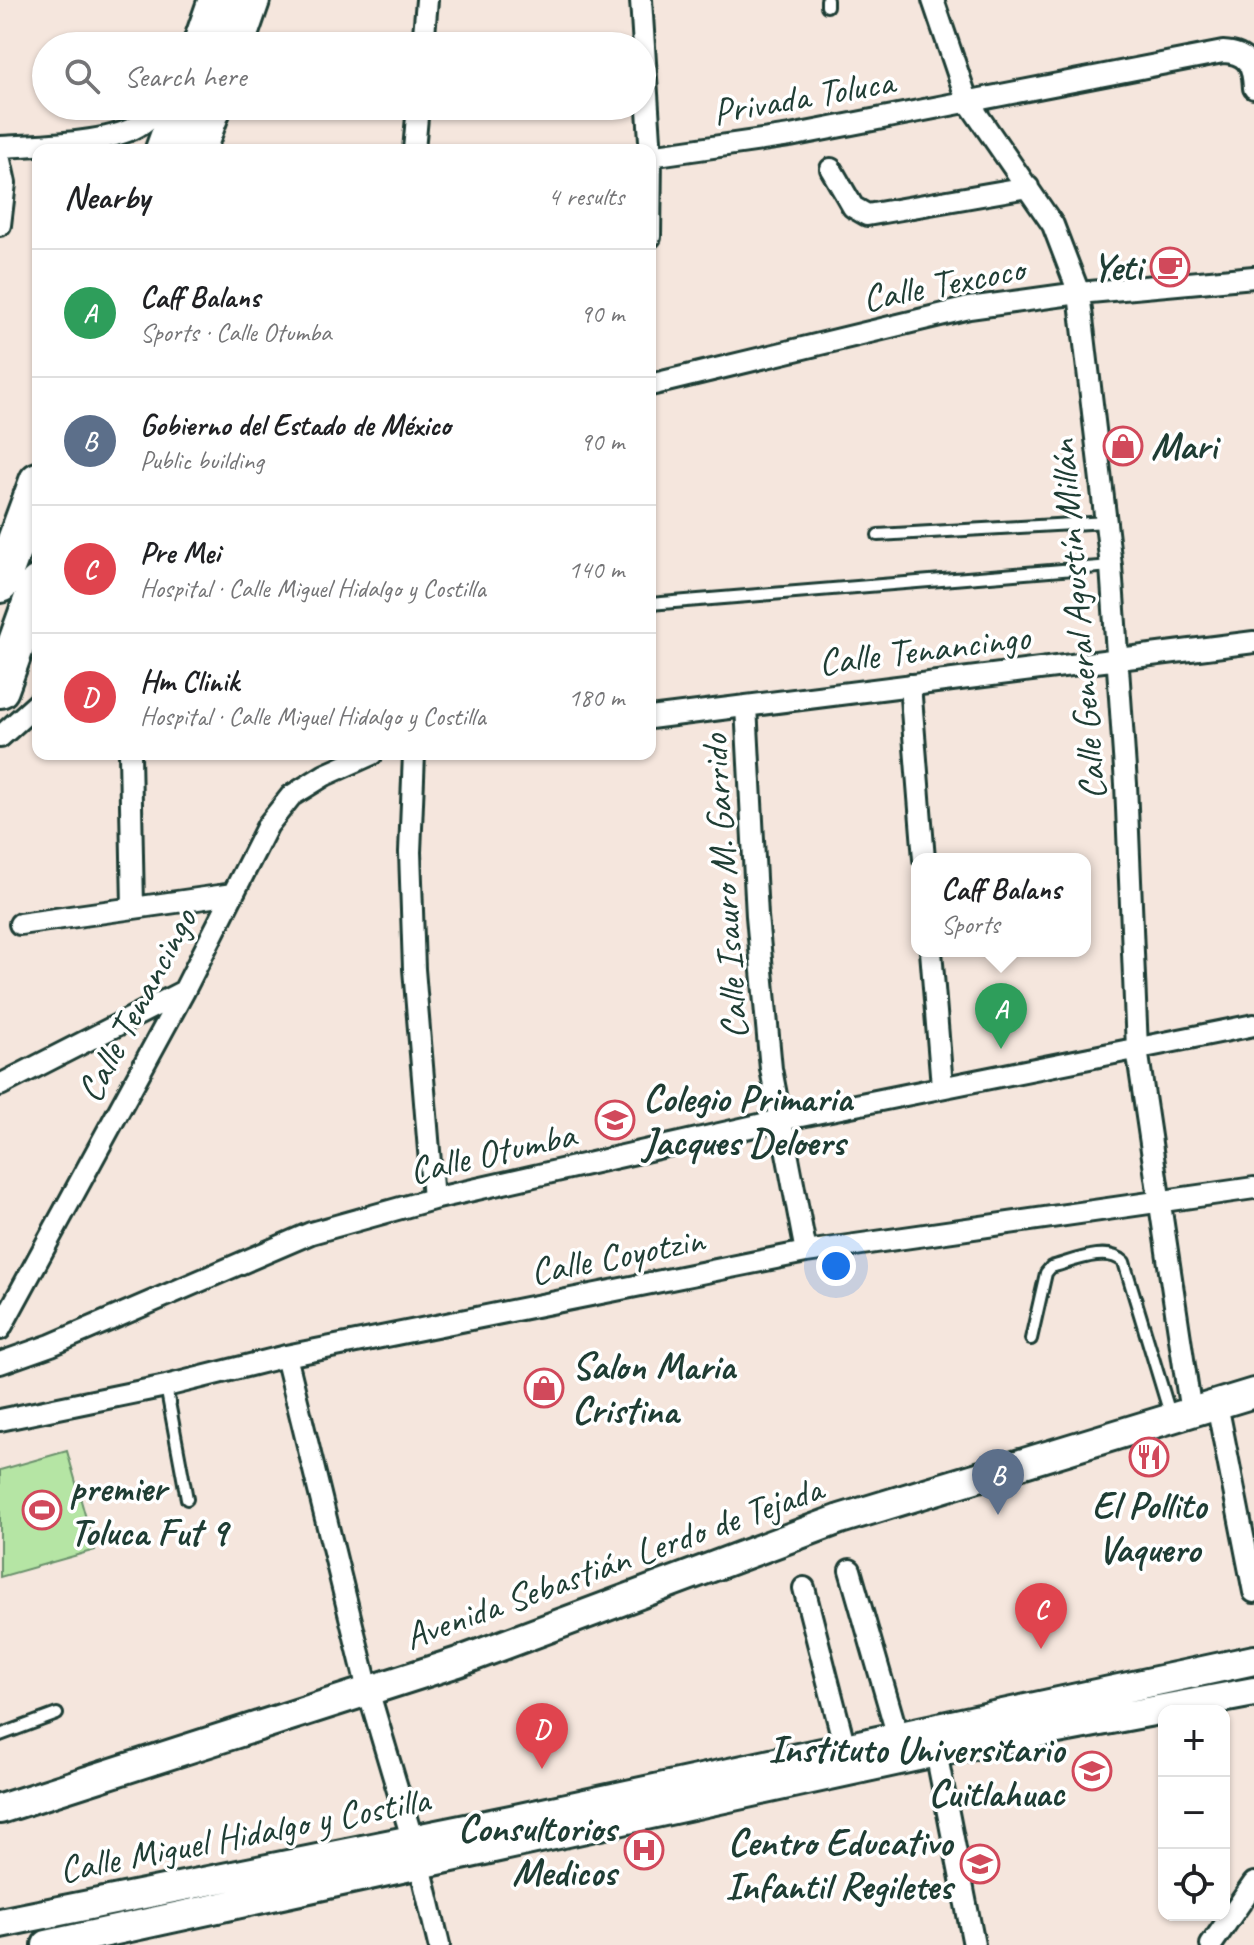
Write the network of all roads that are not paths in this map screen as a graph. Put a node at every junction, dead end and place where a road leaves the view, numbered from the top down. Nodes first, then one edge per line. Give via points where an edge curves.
1 (217, 0) edge
2 (251, 0) edge
3 (427, 0) edge
4 (641, 0) edge
5 (933, 0) edge
6 (206, 32) edge
7 (240, 32) edge
8 (424, 32) edge
9 (643, 32) edge
10 (1254, 88) edge
11 (967, 100) junction
12 (146, 120) edge
13 (175, 120) edge
14 (208, 120) edge
15 (417, 120) edge
16 (649, 120) edge
17 (166, 144) edge
18 (199, 144) edge
19 (415, 144) edge
20 (650, 144) edge
21 (0, 147) edge
22 (656, 155) edge
23 (0, 160) edge
24 (831, 169) dead end
25 (1028, 187) junction
26 (0, 225) edge
27 (1254, 277) edge
28 (1079, 293) junction
29 (656, 384) edge
30 (32, 497) edge
31 (1107, 522) junction
32 (878, 535) dead end
33 (1111, 566) junction
34 (0, 584) edge
35 (32, 601) edge
36 (656, 604) edge
37 (1254, 642) edge
38 (1118, 659) junction
39 (910, 685) junction
40 (0, 689) edge
41 (746, 706) junction
42 (32, 708) edge
43 (656, 717) edge
44 (0, 737) edge
45 (130, 760) edge
46 (359, 760) edge
47 (414, 760) edge
48 (924, 853) edge
49 (233, 894) junction
50 (133, 907) junction
51 (20, 924) dead end
52 (931, 957) edge
53 (184, 991) junction
54 (1254, 1025) edge
55 (1137, 1049) junction
56 (0, 1085) edge
57 (942, 1086) junction
58 (781, 1120) junction
59 (1254, 1188) edge
60 (433, 1199) junction
61 (1158, 1203) junction
62 (806, 1252) junction
63 (0, 1329) edge
64 (1031, 1339) dead end
65 (286, 1356) junction
66 (0, 1363) edge
67 (166, 1386) junction
68 (1254, 1393) edge
69 (1193, 1412) junction
70 (0, 1420) edge
71 (187, 1499) dead end
72 (850, 1570) dead end
73 (804, 1588) dead end
74 (1254, 1592) edge
75 (1254, 1660) edge
76 (368, 1690) junction
77 (1254, 1692) edge
78 (57, 1714) dead end
79 (0, 1735) edge
80 (898, 1737) junction
81 (845, 1748) junction
82 (936, 1752) junction
83 (1, 1804) edge
84 (416, 1852) junction
85 (1254, 1883) edge
86 (0, 1923) edge
87 (47, 1945) edge
88 (439, 1945) edge
89 (974, 1945) edge
90 (1211, 1945) edge

1 - 6 highway
2 - 7 highway
3 - 8 street
4 - 9 street
5 - 11 street, Calle General Agustín Millán
10 - 11 street, Privada Toluca via 1249,61 1223,52
11 - 22 street, Privada Toluca via 790,136
11 - 25 street, Calle General Agustín Millán
12 - 21 street via 125,132 95,138
13 - 17 highway
14 - 18 highway
15 - 19 street
16 - 20 street
23 - 26 street via 5,183
24 - 25 street via 853,207 867,215
25 - 28 street, Calle General Agustín Millán via 1053,225
27 - 28 street, Calle Texcoco
28 - 29 street, Calle Texcoco via 969,308
28 - 31 street, Calle General Agustín Millán
30 - 34 highway
31 - 32 lane
31 - 33 street, Calle General Agustín Millán
33 - 36 lane
33 - 38 street, Calle General Agustín Millán
35 - 40 highway
37 - 38 street, Calle Tenancingo
38 - 39 street, Calle Tenancingo
38 - 55 street, Calle General Agustín Millán
39 - 41 street, Calle Tenancingo
39 - 48 street
41 - 43 street, Calle Tenancingo
41 - 58 street, Calle Isauro M. Garrido via 757,916
42 - 44 street
45 - 50 street
46 - 49 street, Calle Tenancingo via 291,796 268,825
47 - 60 street via 414,969
49 - 50 street
49 - 53 street, Calle Tenancingo
50 - 51 street
52 - 57 street
53 - 56 street
53 - 63 street, Calle Tenancingo
54 - 55 street, Calle Otumba
55 - 57 street, Calle Otumba
55 - 61 street, Calle General Agustín Millán
57 - 58 street, Calle Otumba
58 - 60 street, Calle Otumba
58 - 62 street, Calle Isauro M. Garrido
59 - 61 street, Calle Coyotzin
60 - 66 street, Calle Otumba via 311,1233
61 - 62 street, Calle Coyotzin
61 - 69 street, Calle General Agustín Millán
62 - 65 street, Calle Coyotzin
64 - 69 lane via 1051,1267 1097,1254 1118,1256
65 - 67 street, Calle Coyotzin
65 - 76 street
67 - 70 street, Calle Coyotzin
67 - 71 lane
68 - 69 main road, Avenida Sebastián Lerdo de Tejada
69 - 74 street, Calle General Agustín Millán
69 - 76 main road, Avenida Sebastián Lerdo de Tejada via 840,1519 458,1662
72 - 80 street
73 - 81 street
75 - 80 main road, Calle Miguel Hidalgo y Costilla
76 - 83 main road, Avenida Sebastián Lerdo de Tejada
76 - 84 street
77 - 82 main road, Calle Miguel Hidalgo y Costilla
78 - 79 lane
80 - 81 main road, Calle Miguel Hidalgo y Costilla
81 - 84 main road, Calle Miguel Hidalgo y Costilla via 511,1820
82 - 84 main road, Calle Miguel Hidalgo y Costilla
82 - 89 street
84 - 86 main road, Calle Miguel Hidalgo y Costilla
84 - 87 main road, Calle Miguel Hidalgo y Costilla
84 - 88 street
85 - 90 street

